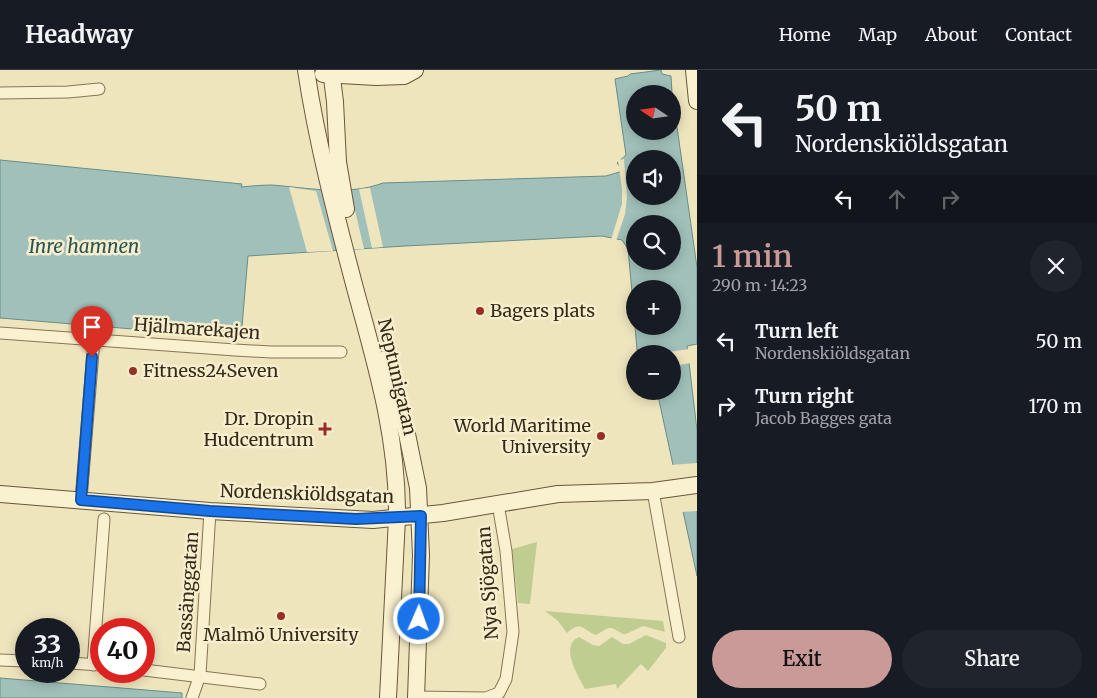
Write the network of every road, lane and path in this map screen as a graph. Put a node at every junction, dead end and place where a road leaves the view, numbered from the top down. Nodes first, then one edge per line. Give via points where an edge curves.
1 (308, 70) edge
2 (415, 70) edge
3 (694, 70) edge
4 (332, 73) edge
5 (99, 89) dead end
6 (0, 93) edge
7 (697, 101) edge
8 (336, 189) junction
9 (350, 251) junction
10 (0, 333) edge
11 (94, 339) junction
12 (341, 352) dead end
13 (697, 485) edge
14 (653, 491) junction
15 (0, 494) edge
16 (81, 500) junction
17 (498, 504) junction
18 (210, 511) junction
19 (421, 516) junction
20 (397, 518) junction
21 (104, 519) dead end
22 (99, 618) edge
23 (680, 637) dead end
24 (0, 660) edge
25 (15, 661) edge
26 (155, 671) edge
27 (200, 675) junction
28 (260, 684) dead end
29 (416, 697) edge
30 (192, 698) edge
31 (388, 698) edge

1 - 4 street
1 - 8 street, Neptunigatan via 312,108
2 - 4 street via 404,76
3 - 7 street
4 - 8 street, Neptunigatan
5 - 6 street
8 - 9 street, Neptunigatan
9 - 19 street, Neptunigatan via 409,442
9 - 20 street, Neptunigatan via 389,418
10 - 11 street, Hjälmarekajen
11 - 12 street, Hjälmarekajen via 272,352
11 - 16 street
13 - 14 street, Nordenskiöldsgatan
14 - 17 street, Nordenskiöldsgatan via 558,494
14 - 23 street
15 - 16 street, Nordenskiöldsgatan
16 - 18 street, Nordenskiöldsgatan
17 - 19 street, Nordenskiöldsgatan
17 - 29 street, Nya Sjögatan via 506,550 513,632 506,680 499,693 486,698
18 - 20 street, Nordenskiöldsgatan via 356,519
18 - 27 street, Bassänggatan
19 - 20 street, Nordenskiöldsgatan
19 - 29 street, Neptunigatan
20 - 31 street, Neptunigatan
21 - 22 street
24 - 25 street
26 - 27 street
27 - 28 street
27 - 30 street, Bassänggatan

